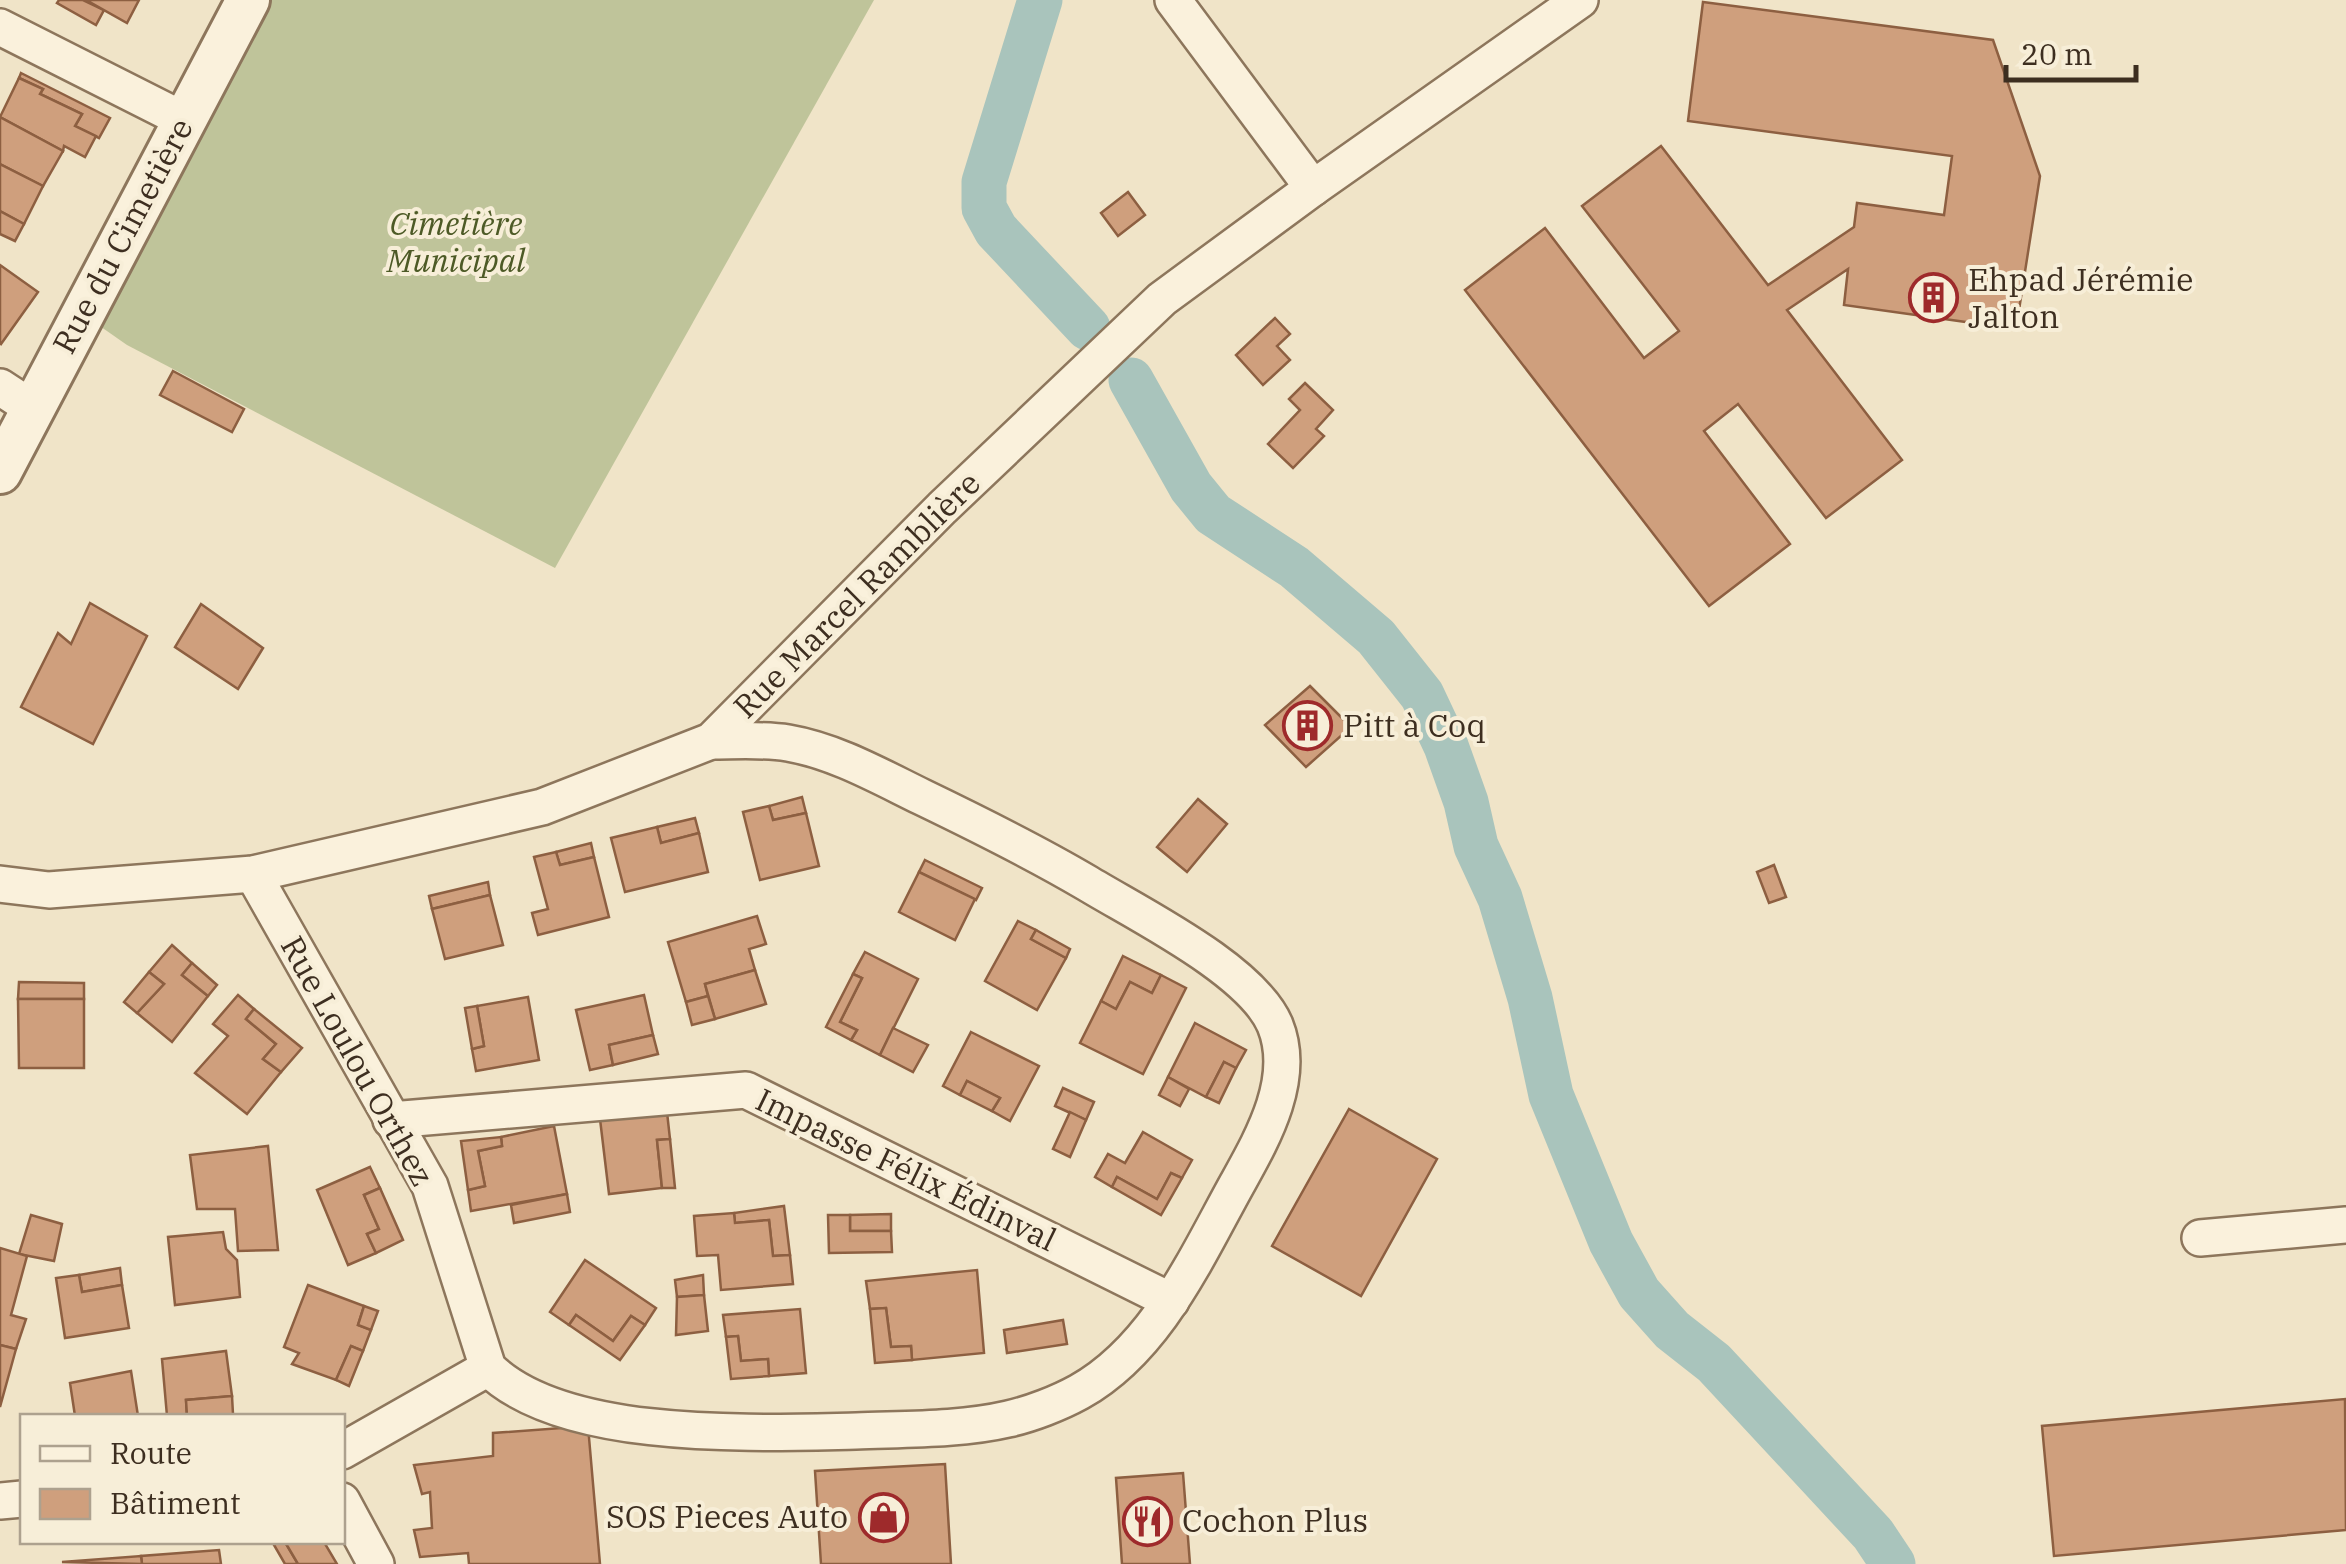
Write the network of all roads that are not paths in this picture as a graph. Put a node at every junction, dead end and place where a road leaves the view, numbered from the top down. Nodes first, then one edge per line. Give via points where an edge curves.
1 (248, 0) edge
2 (1173, 0) edge
3 (1580, 0) edge
4 (0, 27) edge
5 (184, 120) junction
6 (1314, 188) junction
7 (16, 398) edge
8 (0, 472) edge
9 (712, 740) junction
10 (252, 874) junction
11 (0, 884) edge
12 (391, 1120) junction
13 (2346, 1226) edge
14 (2200, 1238) dead end
15 (1171, 1301) junction
16 (488, 1368) junction
17 (345, 1449) edge
18 (345, 1507) edge
19 (376, 1564) edge

1 - 5 street, Rue du Cimetière
2 - 6 street
3 - 6 street, Rue Marcel Ramblière
4 - 5 street
5 - 7 street, Rue du Cimetière via 84,315
6 - 9 street, Rue Marcel Ramblière via 1162,299
7 - 8 street, Rue du Cimetière
9 - 10 street, Rue Marcel Ramblière via 542,808
9 - 15 street via 788,743 852,762 1039,854 1245,986 1274,1022 1282,1052 1279,1088 1265,1134
10 - 11 street, Rue Marcel Ramblière via 49,890
10 - 12 street, Rue Loulou Orthez
12 - 15 street, Impasse Félix Édinval via 746,1090
12 - 16 street, Rue Loulou Orthez via 430,1186
13 - 14 street
15 - 16 street via 1129,1353 1081,1391 1009,1419 913,1429 738,1434 636,1426 554,1406 507,1386
16 - 17 street
18 - 19 street

